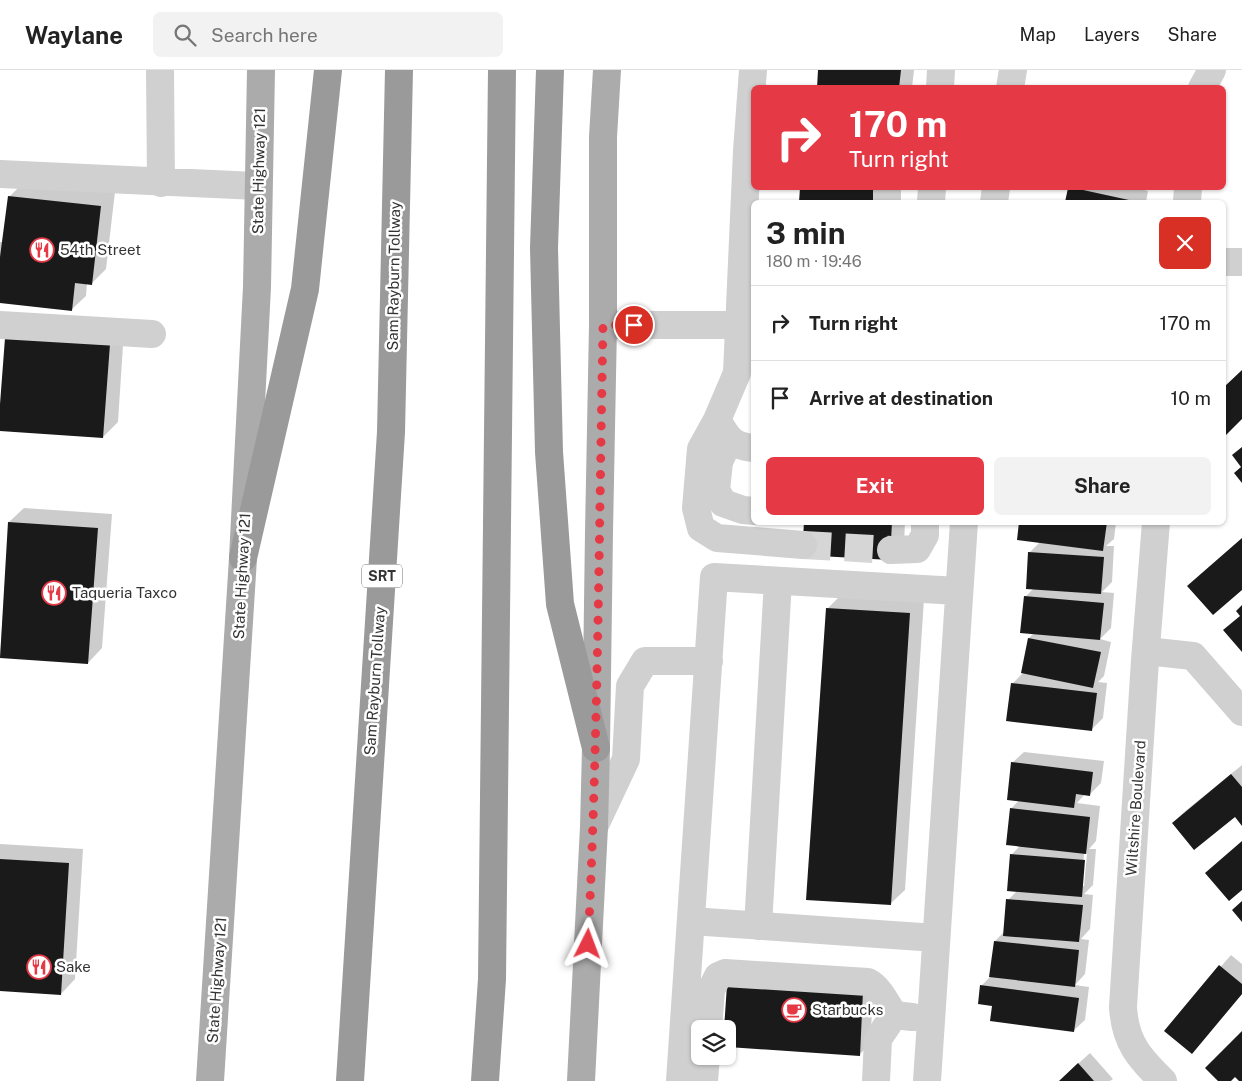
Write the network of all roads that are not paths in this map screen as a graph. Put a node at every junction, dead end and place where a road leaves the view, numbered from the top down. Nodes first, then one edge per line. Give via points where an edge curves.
1 (160, 70) edge
2 (261, 70) edge
3 (328, 70) edge
4 (399, 70) edge
5 (502, 70) edge
6 (550, 70) edge
7 (607, 70) edge
8 (754, 70) edge
9 (941, 70) edge
10 (1012, 70) edge
11 (1212, 70) edge
12 (753, 85) edge
13 (940, 85) edge
14 (1010, 85) edge
15 (1204, 85) edge
16 (751, 132) edge
17 (750, 152) edge
18 (0, 174) edge
19 (162, 183) junction
20 (258, 186) junction
21 (748, 277) edge
22 (603, 325) junction
23 (747, 325) edge
24 (0, 326) edge
25 (152, 334) dead end
26 (746, 373) edge
27 (733, 436) edge
28 (751, 511) edge
29 (925, 525) edge
30 (964, 525) edge
31 (1156, 525) edge
32 (803, 545) tunnel mouth
33 (890, 550) tunnel mouth
34 (243, 558) junction
35 (778, 581) junction
36 (958, 591) junction
37 (1146, 651) junction
38 (709, 662) junction
39 (1242, 712) edge
40 (596, 748) junction
41 (594, 828) junction
42 (690, 921) junction
43 (758, 926) junction
44 (936, 938) junction
45 (894, 1016) junction
46 (931, 1018) junction
47 (709, 1020) edge
48 (705, 1065) edge
49 (210, 1081) edge
50 (350, 1081) edge
51 (485, 1081) edge
52 (581, 1081) edge
53 (680, 1081) edge
54 (704, 1081) edge
55 (876, 1081) edge
56 (927, 1081) edge
57 (1163, 1081) edge

1 - 19 street
2 - 20 main road, State Highway 121
3 - 34 highway via 306,289
4 - 50 highway, Sam Rayburn Tollway / SRT via 390,432
5 - 51 highway via 492,979
6 - 40 highway via 544,248 548,452 560,604
7 - 22 main road via 603,137
8 - 12 street
9 - 13 street
10 - 14 street
11 - 15 street
16 - 17 street
17 - 21 street
18 - 19 street
19 - 20 street
20 - 34 main road, State Highway 121 via 257,287
21 - 23 street
22 - 23 street
22 - 40 main road
23 - 26 street
24 - 25 street
26 - 27 street
27 - 28 street via 720,462 716,490 723,503
27 - 32 street via 701,449 696,508 701,528 717,538
29 - 33 street via 925,535 917,549
30 - 36 street
31 - 37 street, Wiltshire Boulevard
34 - 49 main road, State Highway 121
35 - 36 street
35 - 38 street via 714,577
35 - 43 street
36 - 44 street
37 - 39 street via 1194,656
37 - 57 street, Wiltshire Boulevard via 1123,1007 1124,1025 1137,1054
38 - 41 street via 645,661 630,686 626,759
38 - 42 street
40 - 41 main road
41 - 52 main road
42 - 43 street
42 - 53 street
43 - 44 street
44 - 46 street
45 - 46 street
45 - 47 street via 868,982 725,973 718,976 711,990
45 - 55 street via 878,1039
46 - 56 street
48 - 54 street

